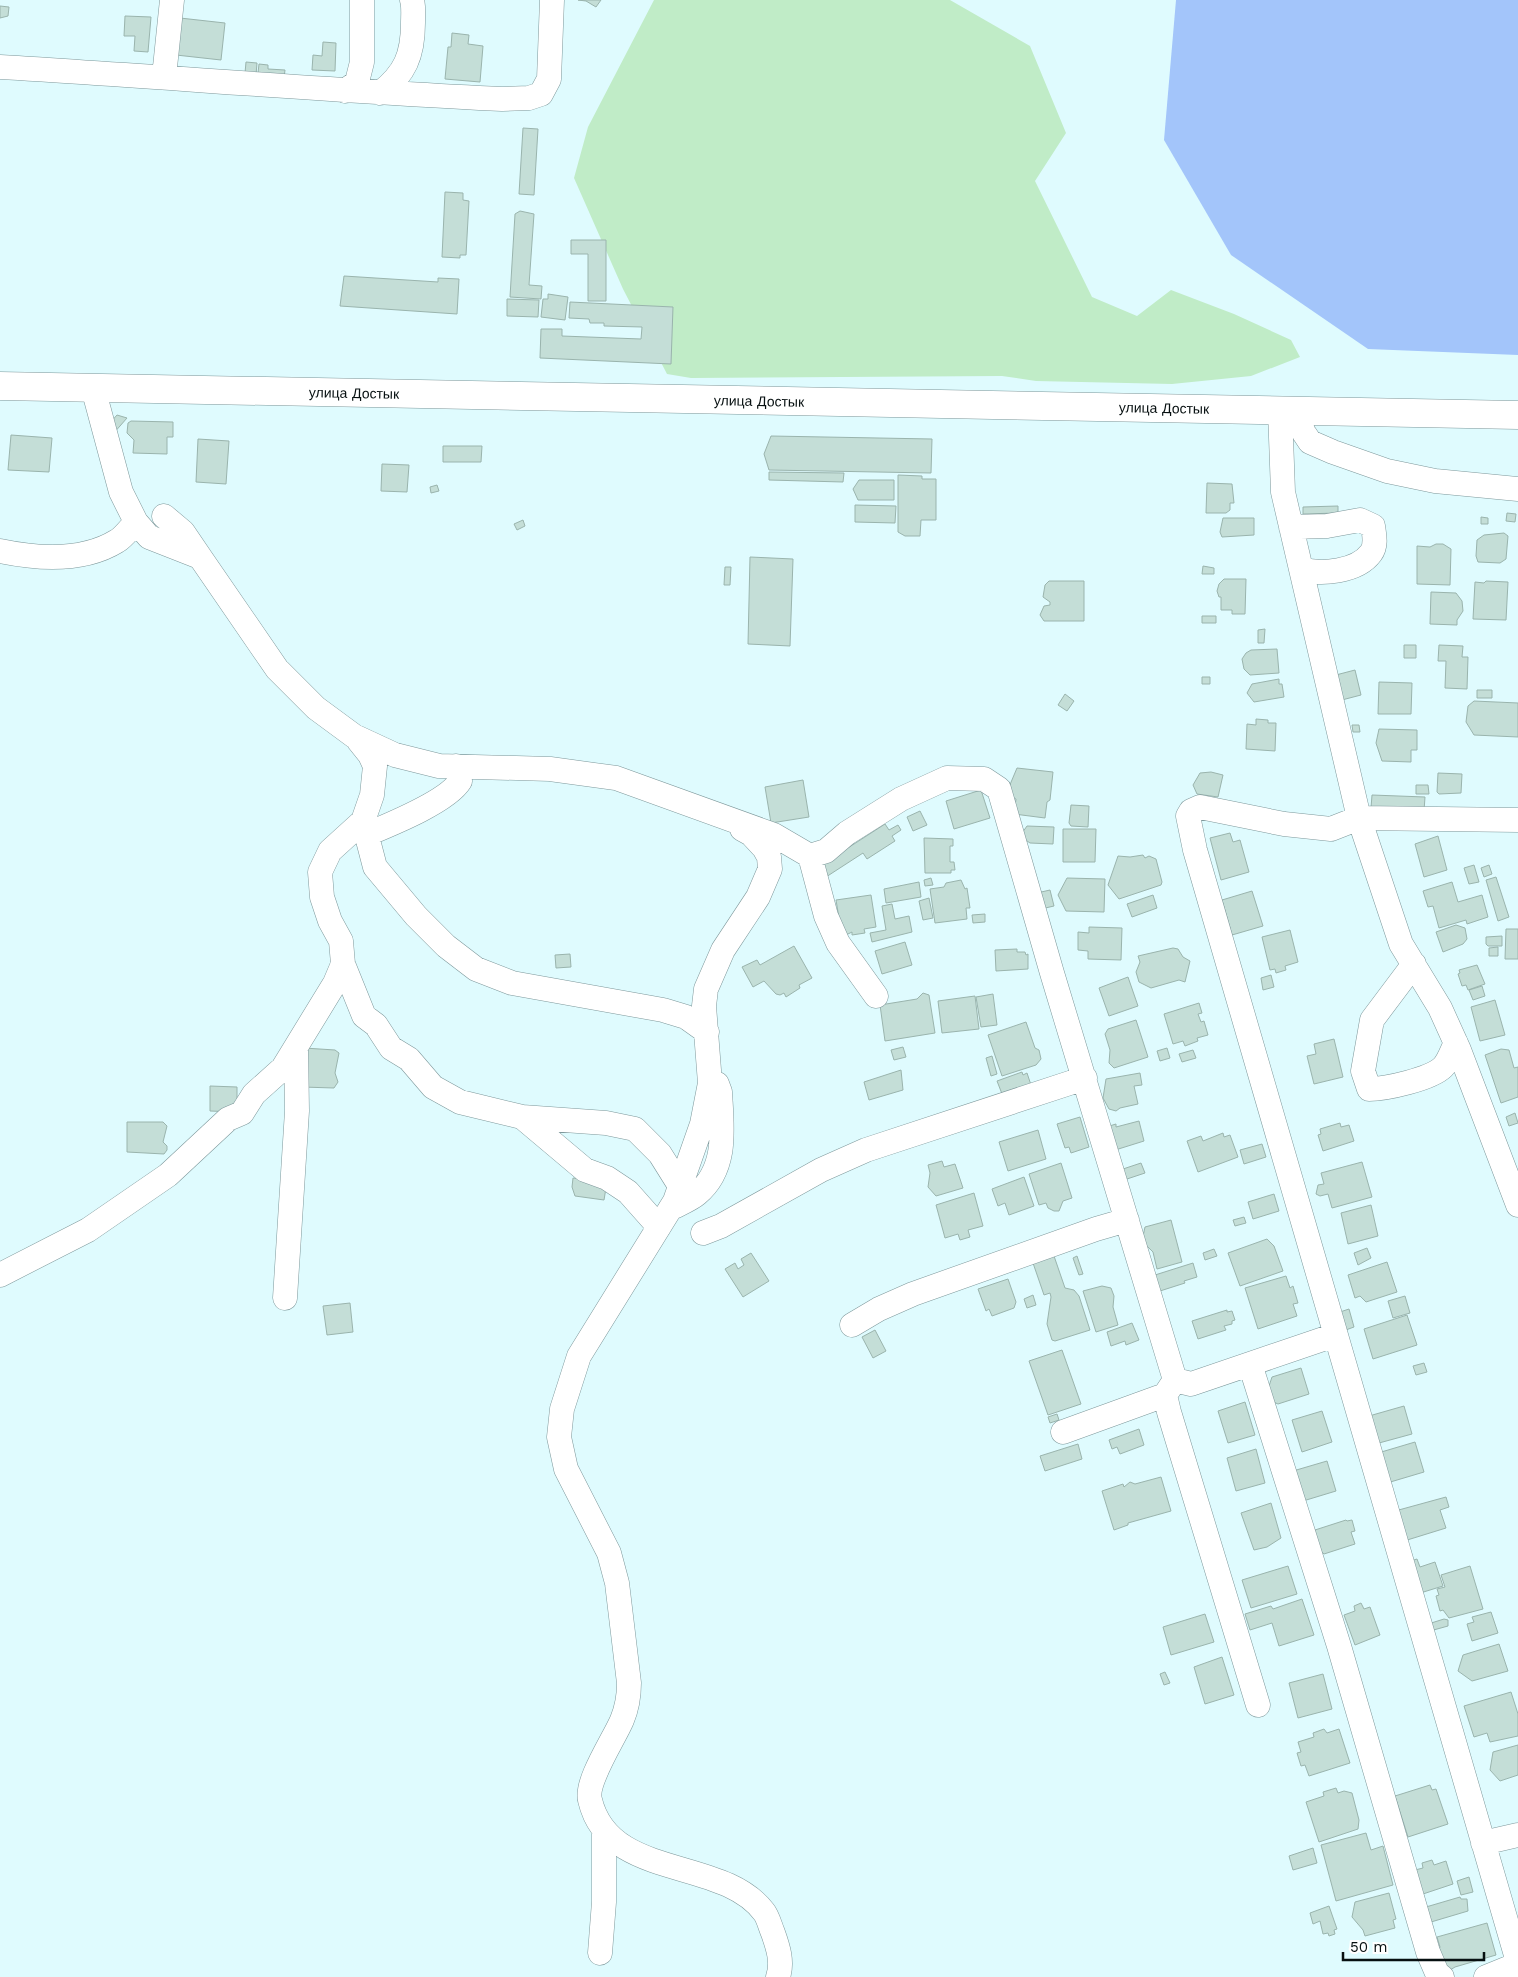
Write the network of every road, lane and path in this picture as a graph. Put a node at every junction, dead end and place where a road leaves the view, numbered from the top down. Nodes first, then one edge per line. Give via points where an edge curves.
1 (172, 0) edge
2 (362, 0) edge
3 (412, 0) edge
4 (552, 0) edge
5 (410, 53) junction
6 (0, 67) edge
7 (164, 77) junction
8 (351, 87) junction
9 (380, 93) junction
10 (0, 386) edge
11 (93, 388) junction
12 (1288, 410) junction
13 (1518, 415) edge
14 (1281, 438) junction
15 (1310, 442) junction
16 (1518, 489) edge
17 (164, 516) dead end
18 (136, 522) junction
19 (1291, 527) junction
20 (0, 551) edge
21 (200, 557) junction
22 (1301, 569) junction
23 (354, 736) junction
24 (456, 766) junction
25 (1359, 818) junction
26 (1518, 820) edge
27 (364, 828) junction
28 (776, 846) junction
29 (810, 856) junction
30 (343, 964) junction
31 (1414, 964) junction
32 (876, 996) dead end
33 (708, 1043) junction
34 (1456, 1043) junction
35 (296, 1047) junction
36 (1085, 1078) junction
37 (522, 1117) junction
38 (680, 1186) junction
39 (1518, 1206) edge
40 (664, 1218) junction
41 (1127, 1220) junction
42 (703, 1233) dead end
43 (0, 1275) edge
44 (285, 1298) dead end
45 (852, 1325) dead end
46 (1335, 1335) junction
47 (1250, 1364) junction
48 (1170, 1387) junction
49 (1063, 1432) dead end
50 (1258, 1705) dead end
51 (604, 1830) junction
52 (1518, 1835) edge
53 (1483, 1843) junction
54 (600, 1953) dead end
55 (1518, 1963) edge
56 (778, 1977) edge
57 (1442, 1977) edge
58 (1486, 1977) edge

1 - 7 street
2 - 8 street via 362,62
3 - 5 street
4 - 9 street via 549,79 540,94 529,98 502,99
5 - 8 street
5 - 9 street via 401,73
6 - 7 street
7 - 8 street
8 - 9 street
10 - 11 main road, улица Достык
11 - 12 main road, улица Достык
11 - 18 street via 118,484
12 - 13 main road, улица Достык
12 - 14 street
12 - 15 street
14 - 15 street
14 - 19 street via 1283,492
15 - 16 street via 1387,471 1435,481
17 - 21 street via 183,532
18 - 20 street via 119,540 94,553 58,557
18 - 21 street via 149,537
19 - 22 street
19 - 22 street via 1327,526 1360,520 1373,526 1375,540 1372,552 1355,564 1338,571 1315,574
21 - 23 street via 277,669 316,708
22 - 25 street
23 - 24 street via 374,747 415,761
23 - 27 street via 376,766
24 - 27 street via 460,781 456,788 438,800
24 - 28 street via 550,769 616,778 774,835
25 - 26 street
25 - 31 street via 1401,944
25 - 46 street via 1331,829 1200,807 1188,816 1195,850
27 - 30 street via 330,851 320,872 322,897 342,942
27 - 33 street via 375,867 446,946 476,969 512,983 686,1017
28 - 29 street
28 - 33 street via 769,857 767,880 723,950 706,989 704,1006
29 - 32 street via 826,916 838,943
29 - 36 street via 826,851 847,833 901,799 947,778 992,782 1000,789
30 - 35 street
30 - 37 street via 364,1016 376,1025 391,1048 409,1059 433,1087 460,1102
31 - 34 street
31 - 34 street via 1372,1020 1363,1071 1369,1089 1396,1085 1436,1072 1443,1067
33 - 38 street via 710,1083 702,1124
33 - 40 street via 720,1092 721,1151 713,1176 697,1194
34 - 39 street
35 - 43 street via 282,1068 254,1094 242,1113 228,1119 168,1175 88,1230
35 - 44 street via 297,1111
36 - 41 street
36 - 42 street via 866,1150 821,1170
37 - 38 street via 606,1123 635,1130 660,1154
37 - 40 street via 585,1170 607,1178
38 - 40 street
40 - 51 street via 579,1356 562,1409 559,1437 566,1469 609,1553 617,1584 629,1683 627,1706 595,1771 589,1798 599,1826
41 - 45 street via 912,1294
41 - 48 street
46 - 47 street
46 - 53 street
47 - 48 street via 1191,1384
47 - 57 street via 1336,1637 1428,1952
48 - 49 street
48 - 50 street
51 - 54 street
51 - 56 street via 650,1861 724,1882 744,1892 765,1912 780,1955
52 - 53 street
53 - 55 street
55 - 58 street

